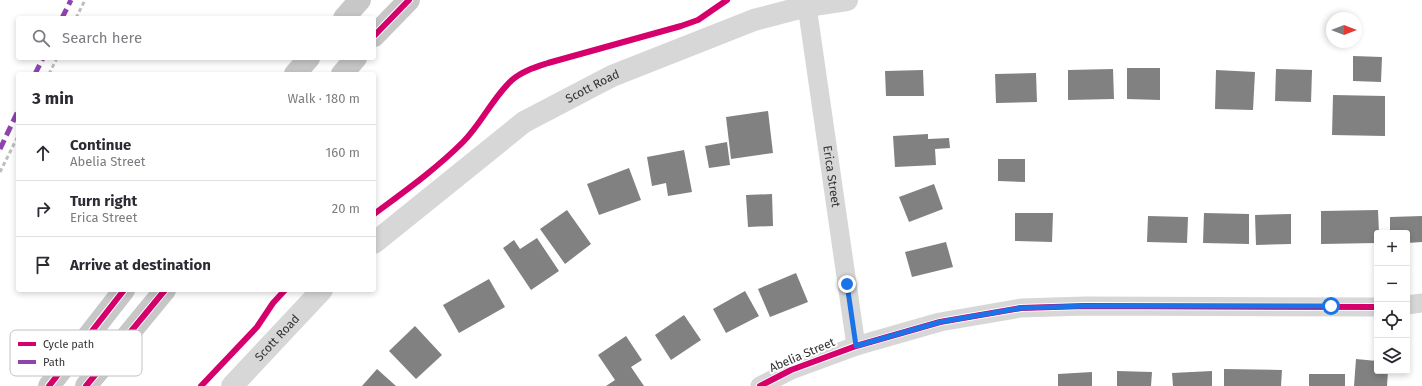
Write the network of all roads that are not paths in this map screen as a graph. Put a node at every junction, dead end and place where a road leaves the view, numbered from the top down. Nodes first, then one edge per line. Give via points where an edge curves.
1 (360, 0) edge
2 (409, 0) edge
3 (846, 0) edge
4 (807, 6) junction
5 (346, 16) edge
6 (376, 34) edge
7 (307, 60) edge
8 (354, 60) edge
9 (297, 72) edge
10 (344, 72) edge
11 (376, 241) edge
12 (122, 292) edge
13 (163, 292) edge
14 (320, 292) edge
15 (1422, 304) edge
16 (1410, 305) edge
17 (1374, 307) edge
18 (93, 330) edge
19 (132, 330) edge
20 (856, 346) junction
21 (57, 376) edge
22 (94, 376) edge
23 (49, 386) edge
24 (86, 386) edge
25 (232, 386) edge
26 (760, 386) edge

1 - 5 highway
2 - 6 highway
3 - 4 street, Scott Road
4 - 11 street, Scott Road via 754,20 612,76 524,122
4 - 20 street, Erica Street
7 - 9 highway
8 - 10 highway
12 - 18 highway
13 - 19 highway
14 - 25 street, Scott Road
15 - 16 street
17 - 20 street, Abelia Street via 1021,308 940,322
20 - 26 street, Abelia Street via 791,370
21 - 23 highway
22 - 24 highway

